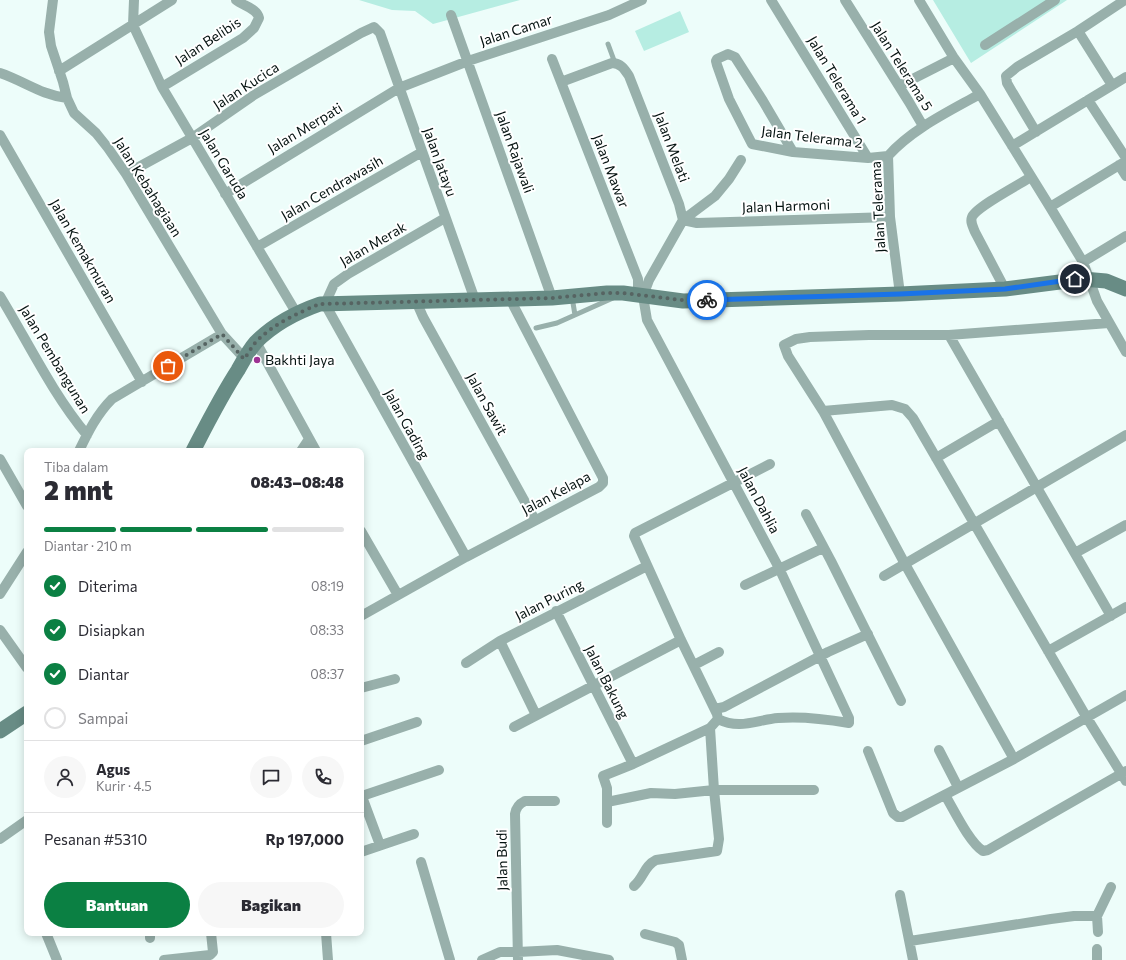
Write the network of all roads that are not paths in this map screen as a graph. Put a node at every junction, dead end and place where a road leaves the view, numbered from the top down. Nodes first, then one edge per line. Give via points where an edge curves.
1 (53, 0) edge
2 (134, 0) edge
3 (172, 0) edge
4 (236, 0) edge
5 (642, 0) edge
6 (771, 0) edge
7 (845, 0) edge
8 (919, 0) edge
9 (1055, 0) edge
10 (1125, 0) edge
11 (452, 15) dead end
12 (133, 25) junction
13 (1078, 30) junction
14 (380, 33) joint
15 (608, 44) dead end
16 (985, 45) dead end
17 (954, 58) junction
18 (552, 59) dead end
19 (468, 61) junction
20 (615, 63) junction
21 (59, 71) junction
22 (0, 73) edge
23 (1126, 77) edge
24 (561, 82) junction
25 (1112, 85) junction
26 (899, 86) junction
27 (162, 87) junction
28 (399, 88) junction
29 (980, 94) junction
30 (66, 98) junction
31 (1088, 100) junction
32 (923, 126) junction
33 (1036, 132) junction
34 (0, 135) edge
35 (192, 138) junction
36 (1012, 146) junction
37 (422, 152) junction
38 (793, 152) junction
39 (888, 156) junction
40 (868, 158) junction
41 (741, 160) dead end
42 (1124, 161) edge
43 (126, 174) junction
44 (1126, 176) edge
45 (1031, 177) junction
46 (225, 194) junction
47 (1050, 207) junction
48 (890, 216) junction
49 (445, 218) junction
50 (683, 220) junction
51 (1126, 236) edge
52 (257, 247) junction
53 (1082, 262) junction
54 (1090, 280) junction
55 (1005, 289) junction
56 (1126, 289) edge
57 (623, 293) junction
58 (900, 294) junction
59 (0, 296) edge
60 (572, 296) junction
61 (641, 296) junction
62 (552, 298) junction
63 (510, 299) junction
64 (474, 300) junction
65 (416, 301) junction
66 (325, 304) junction
67 (297, 314) junction
68 (575, 316) junction
69 (1109, 324) junction
70 (536, 328) dead end
71 (222, 334) junction
72 (949, 335) junction
73 (256, 342) junction
74 (1126, 352) edge
75 (244, 359) junction
76 (142, 382) junction
77 (823, 410) junction
78 (999, 421) junction
79 (87, 435) junction
80 (1126, 435) edge
81 (309, 439) junction
82 (80, 448) edge
83 (195, 448) edge
84 (303, 448) edge
85 (314, 448) edge
86 (936, 458) junction
87 (0, 459) edge
88 (770, 464) dead end
89 (734, 481) junction
90 (1037, 488) junction
91 (24, 501) edge
92 (806, 514) dead end
93 (535, 520) junction
94 (974, 524) junction
95 (1126, 525) edge
96 (364, 535) edge
97 (823, 548) junction
98 (1074, 553) junction
99 (24, 557) edge
100 (466, 557) junction
101 (905, 564) junction
102 (647, 566) junction
103 (779, 568) junction
104 (884, 576) dead end
105 (745, 584) dead end
106 (0, 594) edge
107 (398, 595) junction
108 (1126, 607) edge
109 (556, 611) junction
110 (364, 614) edge
111 (1110, 616) junction
112 (0, 630) edge
113 (868, 634) junction
114 (682, 640) junction
115 (500, 641) junction
116 (1048, 650) junction
117 (718, 652) dead end
118 (821, 656) junction
119 (466, 663) dead end
120 (24, 664) edge
121 (694, 665) junction
122 (396, 679) dead end
123 (364, 687) edge
124 (593, 687) junction
125 (1126, 695) edge
126 (901, 701) dead end
127 (715, 709) junction
128 (24, 715) edge
129 (536, 716) junction
130 (1087, 718) junction
131 (718, 719) junction
132 (417, 722) dead end
133 (514, 726) dead end
134 (710, 728) junction
135 (0, 731) edge
136 (364, 741) edge
137 (940, 750) dead end
138 (868, 751) dead end
139 (1014, 759) junction
140 (633, 764) junction
141 (438, 770) dead end
142 (1125, 775) edge
143 (958, 787) junction
144 (714, 790) junction
145 (814, 790) dead end
146 (364, 794) edge
147 (945, 795) junction
148 (555, 801) dead end
149 (607, 802) junction
150 (364, 803) edge
151 (24, 822) edge
152 (607, 823) dead end
153 (414, 834) dead end
154 (0, 839) edge
155 (380, 845) junction
156 (364, 851) edge
157 (421, 862) dead end
158 (634, 886) dead end
159 (1111, 886) dead end
160 (900, 895) dead end
161 (1096, 916) junction
162 (1098, 932) dead end
163 (645, 934) dead end
164 (47, 936) edge
165 (211, 936) edge
166 (326, 936) edge
167 (910, 941) junction
168 (1097, 949) dead end
169 (518, 956) edge
170 (57, 960) edge
171 (164, 960) edge
172 (328, 960) edge
173 (450, 960) edge
174 (482, 960) edge
175 (608, 960) edge
176 (682, 960) edge
177 (913, 960) edge
178 (1097, 960) edge

1 - 21 street, Jalan Kebahagiaan via 49,32
2 - 12 street
3 - 12 street
4 - 27 street, Jalan Belibis via 259,15 254,28 243,38
5 - 19 street, Jalan Camar via 609,15
6 - 40 street, Jalan Telerama 1
7 - 26 street, Jalan Telerama 5
8 - 17 street
9 - 16 street
10 - 13 street
11 - 19 street, Jalan Rajawali
12 - 21 street
12 - 27 street, Jalan Garuda
13 - 25 street
13 - 33 street via 1006,76 1007,83
14 - 28 street, Jalan Jatayu
14 - 35 street, Jalan Kucica via 374,27 365,30 254,95
15 - 20 lane
17 - 26 street
17 - 29 street
18 - 24 street, Jalan Mawar
19 - 28 street, Jalan Camar
19 - 62 street, Jalan Rajawali
20 - 24 street
20 - 50 street, Jalan Melati via 624,68 629,76
21 - 30 street, Jalan Kebahagiaan
22 - 30 street via 44,93
23 - 25 street
24 - 61 street, Jalan Mawar via 638,279
25 - 31 street
26 - 32 street, Jalan Telerama 5
27 - 35 street, Jalan Garuda
28 - 37 street, Jalan Jatayu
28 - 46 street, Jalan Merpati
29 - 32 street, Jalan Telerama
29 - 36 street
30 - 43 street, Jalan Kebahagiaan via 74,113 102,140
31 - 33 street
31 - 42 street
32 - 39 street, Jalan Telerama
33 - 36 street
34 - 76 street, Jalan Kemakmuran
35 - 43 street, Jalan Kucica
35 - 46 street, Jalan Garuda
36 - 45 street
37 - 49 street, Jalan Jatayu
37 - 52 street, Jalan Cendrawasih
38 - 38 street, Jalan Telerama 2 via 735,57 728,54 717,59 729,99 752,144
38 - 40 street, Jalan Telerama 2
39 - 40 street
39 - 48 street, Jalan Telerama
41 - 50 street via 715,196
42 - 44 street
42 - 47 street
43 - 71 street, Jalan Kebahagiaan
45 - 47 street
45 - 55 street via 990,202 971,219 975,232
46 - 52 street, Jalan Garuda
47 - 53 street
48 - 50 street, Jalan Harmoni via 698,222
48 - 58 street, Jalan Telerama
49 - 64 street, Jalan Jatayu
49 - 66 street, Jalan Merak via 334,284
50 - 61 street
51 - 53 street
52 - 67 street, Jalan Garuda
53 - 54 street
54 - 55 main road via 1075,279
54 - 56 main road
54 - 69 street
55 - 58 main road
57 - 60 main road
57 - 61 main road
57 - 68 lane
58 - 61 main road via 682,300
59 - 79 street, Jalan Pembangunan via 60,399
60 - 62 main road
60 - 68 lane
61 - 89 street, Jalan Dahlia via 647,320
62 - 63 main road
63 - 64 main road
63 - 93 street, Jalan Kelapa via 603,478 599,488
64 - 65 main road
65 - 66 main road
65 - 93 street, Jalan Sawit
66 - 67 main road
66 - 100 street, Jalan Gading
67 - 73 main road via 267,332
68 - 70 lane
69 - 72 street
69 - 74 street
71 - 75 street, Jalan Kebahagiaan
71 - 76 street
72 - 77 street via 810,336 784,344 788,356
72 - 78 street
73 - 75 main road
73 - 81 street
75 - 83 main road
76 - 79 street via 109,402
77 - 86 street via 892,405 905,409
77 - 101 street
78 - 86 street
78 - 90 street
79 - 82 street
80 - 90 street
81 - 84 street
81 - 85 street
86 - 94 street
87 - 91 street
88 - 89 street
89 - 102 street via 637,531 634,536
89 - 103 street, Jalan Dahlia
90 - 94 street
90 - 98 street
92 - 97 street
93 - 100 street, Jalan Kelapa
94 - 101 street
94 - 116 street
95 - 98 street
96 - 107 street
97 - 103 street
97 - 113 street
98 - 111 street
99 - 106 street
100 - 107 street, Jalan Kelapa
101 - 104 street
101 - 139 street
102 - 109 street, Jalan Puring
102 - 114 street
103 - 105 street
103 - 118 street, Jalan Dahlia
107 - 110 street, Jalan Kelapa
108 - 111 street
109 - 115 street, Jalan Puring
109 - 124 street, Jalan Bakung
111 - 116 street
112 - 120 street
113 - 118 street
113 - 126 street
114 - 121 street
114 - 124 street
115 - 119 street, Jalan Puring
115 - 129 street
116 - 130 street
117 - 121 street
118 - 127 street via 724,707
118 - 131 street, Jalan Dahlia via 849,723 825,719 778,718 731,725
121 - 127 street
122 - 123 street
124 - 129 street
124 - 140 street, Jalan Bakung
125 - 130 street
127 - 131 street
128 - 135 main road
129 - 133 street
130 - 139 street
130 - 142 street
131 - 134 street
132 - 136 street
134 - 140 street
134 - 144 street
137 - 143 street
138 - 147 street via 896,816 902,817
139 - 143 street
140 - 149 street via 603,776 607,788
141 - 146 street
142 - 147 street via 983,851 973,841
143 - 147 street
144 - 145 street
144 - 149 street via 675,794 651,793
144 - 158 street via 719,838 717,851 656,860 649,864
148 - 169 street, Jalan Budi via 526,801 516,808
149 - 152 street
150 - 155 street
151 - 154 street
153 - 155 street
155 - 156 street
157 - 173 street
159 - 161 street
160 - 167 street
161 - 162 street
161 - 167 street via 1051,919
163 - 176 street via 675,942 679,945
164 - 170 street
165 - 171 street via 213,952 210,955
166 - 172 street
167 - 177 street
168 - 178 street
169 - 174 street via 500,952
169 - 175 street via 557,950

